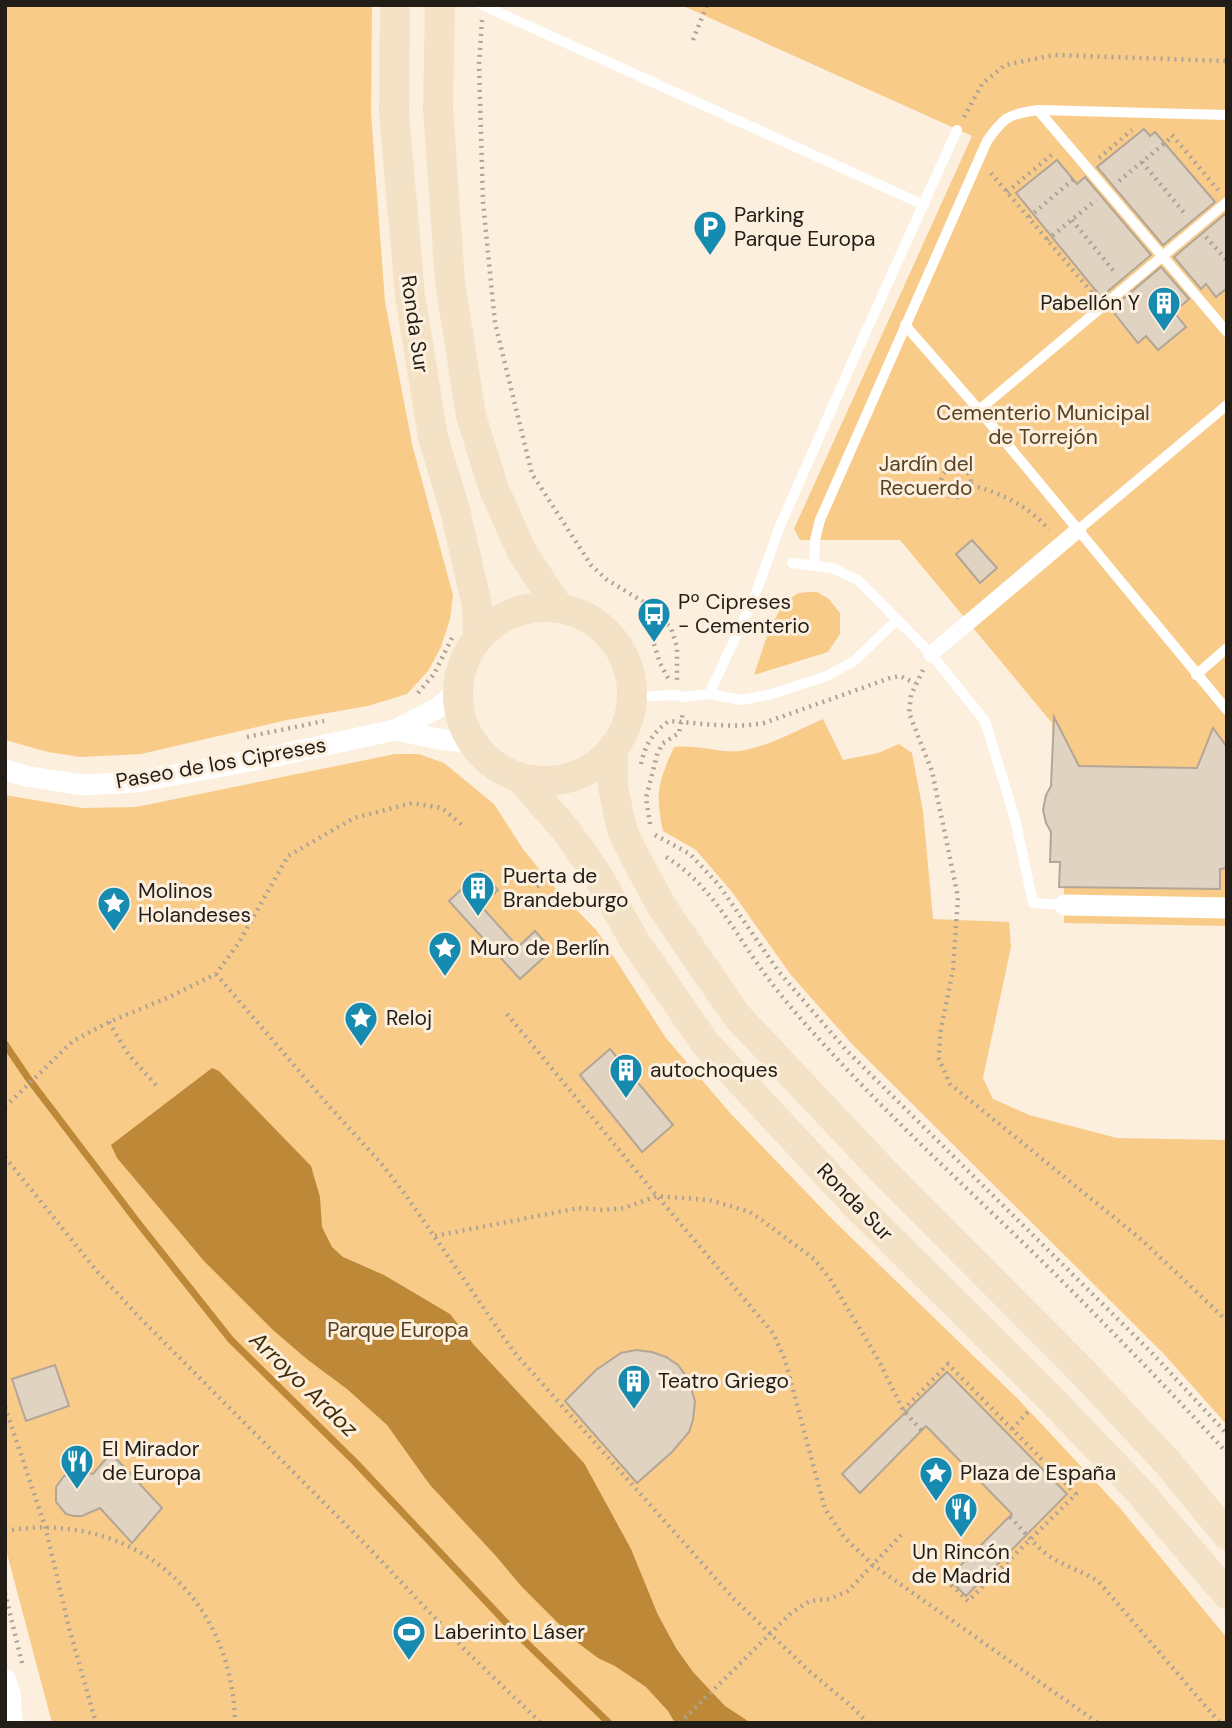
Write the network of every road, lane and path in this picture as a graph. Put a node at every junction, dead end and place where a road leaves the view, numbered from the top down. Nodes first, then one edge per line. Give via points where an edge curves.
1 (396, 5) edge
2 (440, 5) edge
3 (707, 5) edge
4 (483, 6) edge
5 (693, 40) dead end
6 (1227, 61) edge
7 (1038, 110) junction
8 (1171, 114) junction
9 (1227, 115) edge
10 (957, 130) joint
11 (1067, 143) junction
12 (1142, 162) dead end
13 (976, 166) junction
14 (1007, 192) junction
15 (1227, 201) edge
16 (923, 205) junction
17 (1072, 220) dead end
18 (1197, 227) junction
19 (1162, 256) junction
20 (1227, 261) edge
21 (1126, 286) junction
22 (1103, 306) junction
23 (905, 325) junction
24 (1227, 332) edge
25 (1227, 405) edge
26 (979, 410) junction
27 (971, 485) junction
28 (1078, 530) junction
29 (1061, 544) junction
30 (792, 563) dead end
31 (814, 566) junction
32 (558, 607) junction
33 (897, 620) junction
34 (467, 632) junction
35 (1227, 648) edge
36 (931, 654) junction
37 (1196, 675) junction
38 (915, 683) junction
39 (457, 691) junction
40 (709, 694) junction
41 (633, 697) junction
42 (683, 697) junction
43 (408, 700) dead end
44 (1227, 710) edge
45 (329, 719) dead end
46 (683, 722) junction
47 (395, 730) junction
48 (238, 739) dead end
49 (470, 742) junction
50 (613, 749) junction
51 (5, 769) edge
52 (639, 772) dead end
53 (522, 780) junction
54 (462, 825) dead end
55 (660, 853) dead end
56 (557, 870) dead end
57 (537, 887) dead end
58 (1065, 905) joint
59 (1227, 908) edge
60 (216, 974) junction
61 (508, 1014) dead end
62 (109, 1022) junction
63 (156, 1085) dead end
64 (5, 1107) edge
65 (5, 1157) edge
66 (657, 1196) junction
67 (435, 1237) junction
68 (1227, 1321) edge
69 (1035, 1405) dead end
70 (5, 1407) edge
71 (903, 1410) junction
72 (1012, 1429) junction
73 (922, 1431) dead end
74 (1227, 1434) edge
75 (1227, 1454) edge
76 (1010, 1517) dead end
77 (45, 1527) junction
78 (5, 1531) edge
79 (901, 1535) dead end
80 (1227, 1535) edge
81 (1031, 1539) junction
82 (873, 1565) junction
83 (946, 1580) dead end
84 (5, 1593) edge
85 (1227, 1594) edge
86 (770, 1633) junction
87 (15, 1676) edge
88 (12, 1723) edge
89 (96, 1723) edge
90 (235, 1723) edge
91 (541, 1723) edge
92 (680, 1723) edge
93 (868, 1723) edge
94 (1098, 1723) edge
95 (1220, 1723) edge

1 - 34 main road, Ronda Sur via 394,113 410,295 433,437 477,605
2 - 32 main road, Ronda Sur via 438,108 449,268 471,416 494,489 522,552
3 - 5 path
4 - 16 lane
4 - 42 path via 479,64 483,202 495,323 532,474 591,565 650,606 671,628
6 - 10 path via 1054,55 1004,65 982,84
7 - 8 lane
7 - 11 lane
7 - 13 lane via 1016,113 1000,122
8 - 9 lane
8 - 15 path via 1172,137
10 - 16 lane
11 - 14 path
11 - 19 lane
12 - 18 path
13 - 14 path via 989,170
13 - 23 lane
14 - 22 path
15 - 18 lane
16 - 40 lane
17 - 21 path
18 - 19 lane
18 - 20 path
19 - 21 lane
19 - 24 lane
21 - 22 lane
22 - 26 lane
23 - 26 lane
23 - 31 lane via 820,520
25 - 28 lane
26 - 28 lane
27 - 27 path via 965,470 958,467 950,468 940,480 946,495 954,498 962,497
27 - 29 path via 1022,505
28 - 29 street
28 - 37 lane
29 - 36 street
30 - 31 lane
31 - 33 lane via 832,568 858,580
32 - 34 main road, Ronda Sur via 528,608
32 - 41 main road, Ronda Sur via 603,628 620,648 630,671
33 - 36 lane
33 - 40 lane via 854,661 827,676 741,700
34 - 39 main road, Ronda Sur
34 - 43 path via 446,652 418,694
35 - 37 lane
36 - 38 path
36 - 58 lane via 985,721 1015,819 1033,903
37 - 44 lane
38 - 46 path via 900,676 890,678 745,727
38 - 68 path via 909,713 932,771 958,897 953,970 940,1034 939,1059 950,1084 1143,1241
39 - 47 street, Paseo de los Cipreses via 438,708
39 - 49 main road, Ronda Sur via 460,718
40 - 42 lane
41 - 42 lane
41 - 50 main road, Ronda Sur via 628,725
42 - 46 path
45 - 48 path
46 - 52 path via 669,721 656,729 643,751
46 - 74 path via 679,733 662,744 646,798 655,836 690,854 719,886 779,972 846,1050 1151,1352
47 - 49 street, Paseo de los Cipreses
47 - 51 street, Paseo de los Cipreses via 136,782 82,785
49 - 53 main road, Ronda Sur via 492,766
50 - 53 main road, Ronda Sur via 577,775 556,782
50 - 80 main road, Ronda Sur via 613,787 622,830 663,907 737,1016 1082,1371
53 - 85 main road, Ronda Sur via 566,830 705,1043 855,1204 1139,1491
54 - 60 path via 442,808 412,803 354,818 288,856
55 - 75 path via 684,867 709,893 771,982 838,1059 1113,1333
56 - 57 path
58 - 59 street
60 - 62 path
60 - 67 path via 380,1162
61 - 66 path
62 - 63 path via 128,1054
62 - 64 path via 73,1041
65 - 91 path via 139,1317
66 - 67 path via 624,1208 579,1208
66 - 71 path via 709,1200 750,1212 814,1259 846,1304
66 - 82 path via 773,1333 785,1360 825,1509 844,1537
67 - 86 path via 514,1352 734,1599
69 - 72 path
70 - 77 path
71 - 72 path via 948,1364
71 - 73 path
72 - 81 path via 1076,1494
76 - 81 path
77 - 78 path
77 - 89 path
77 - 90 path via 114,1539 173,1576 215,1631 228,1664
79 - 82 path
81 - 83 path via 968,1601
81 - 95 path via 1053,1558 1099,1582
82 - 86 path via 848,1591 810,1601
82 - 94 path
84 - 87 path
86 - 92 path
86 - 93 path
87 - 88 street via 10,1693

